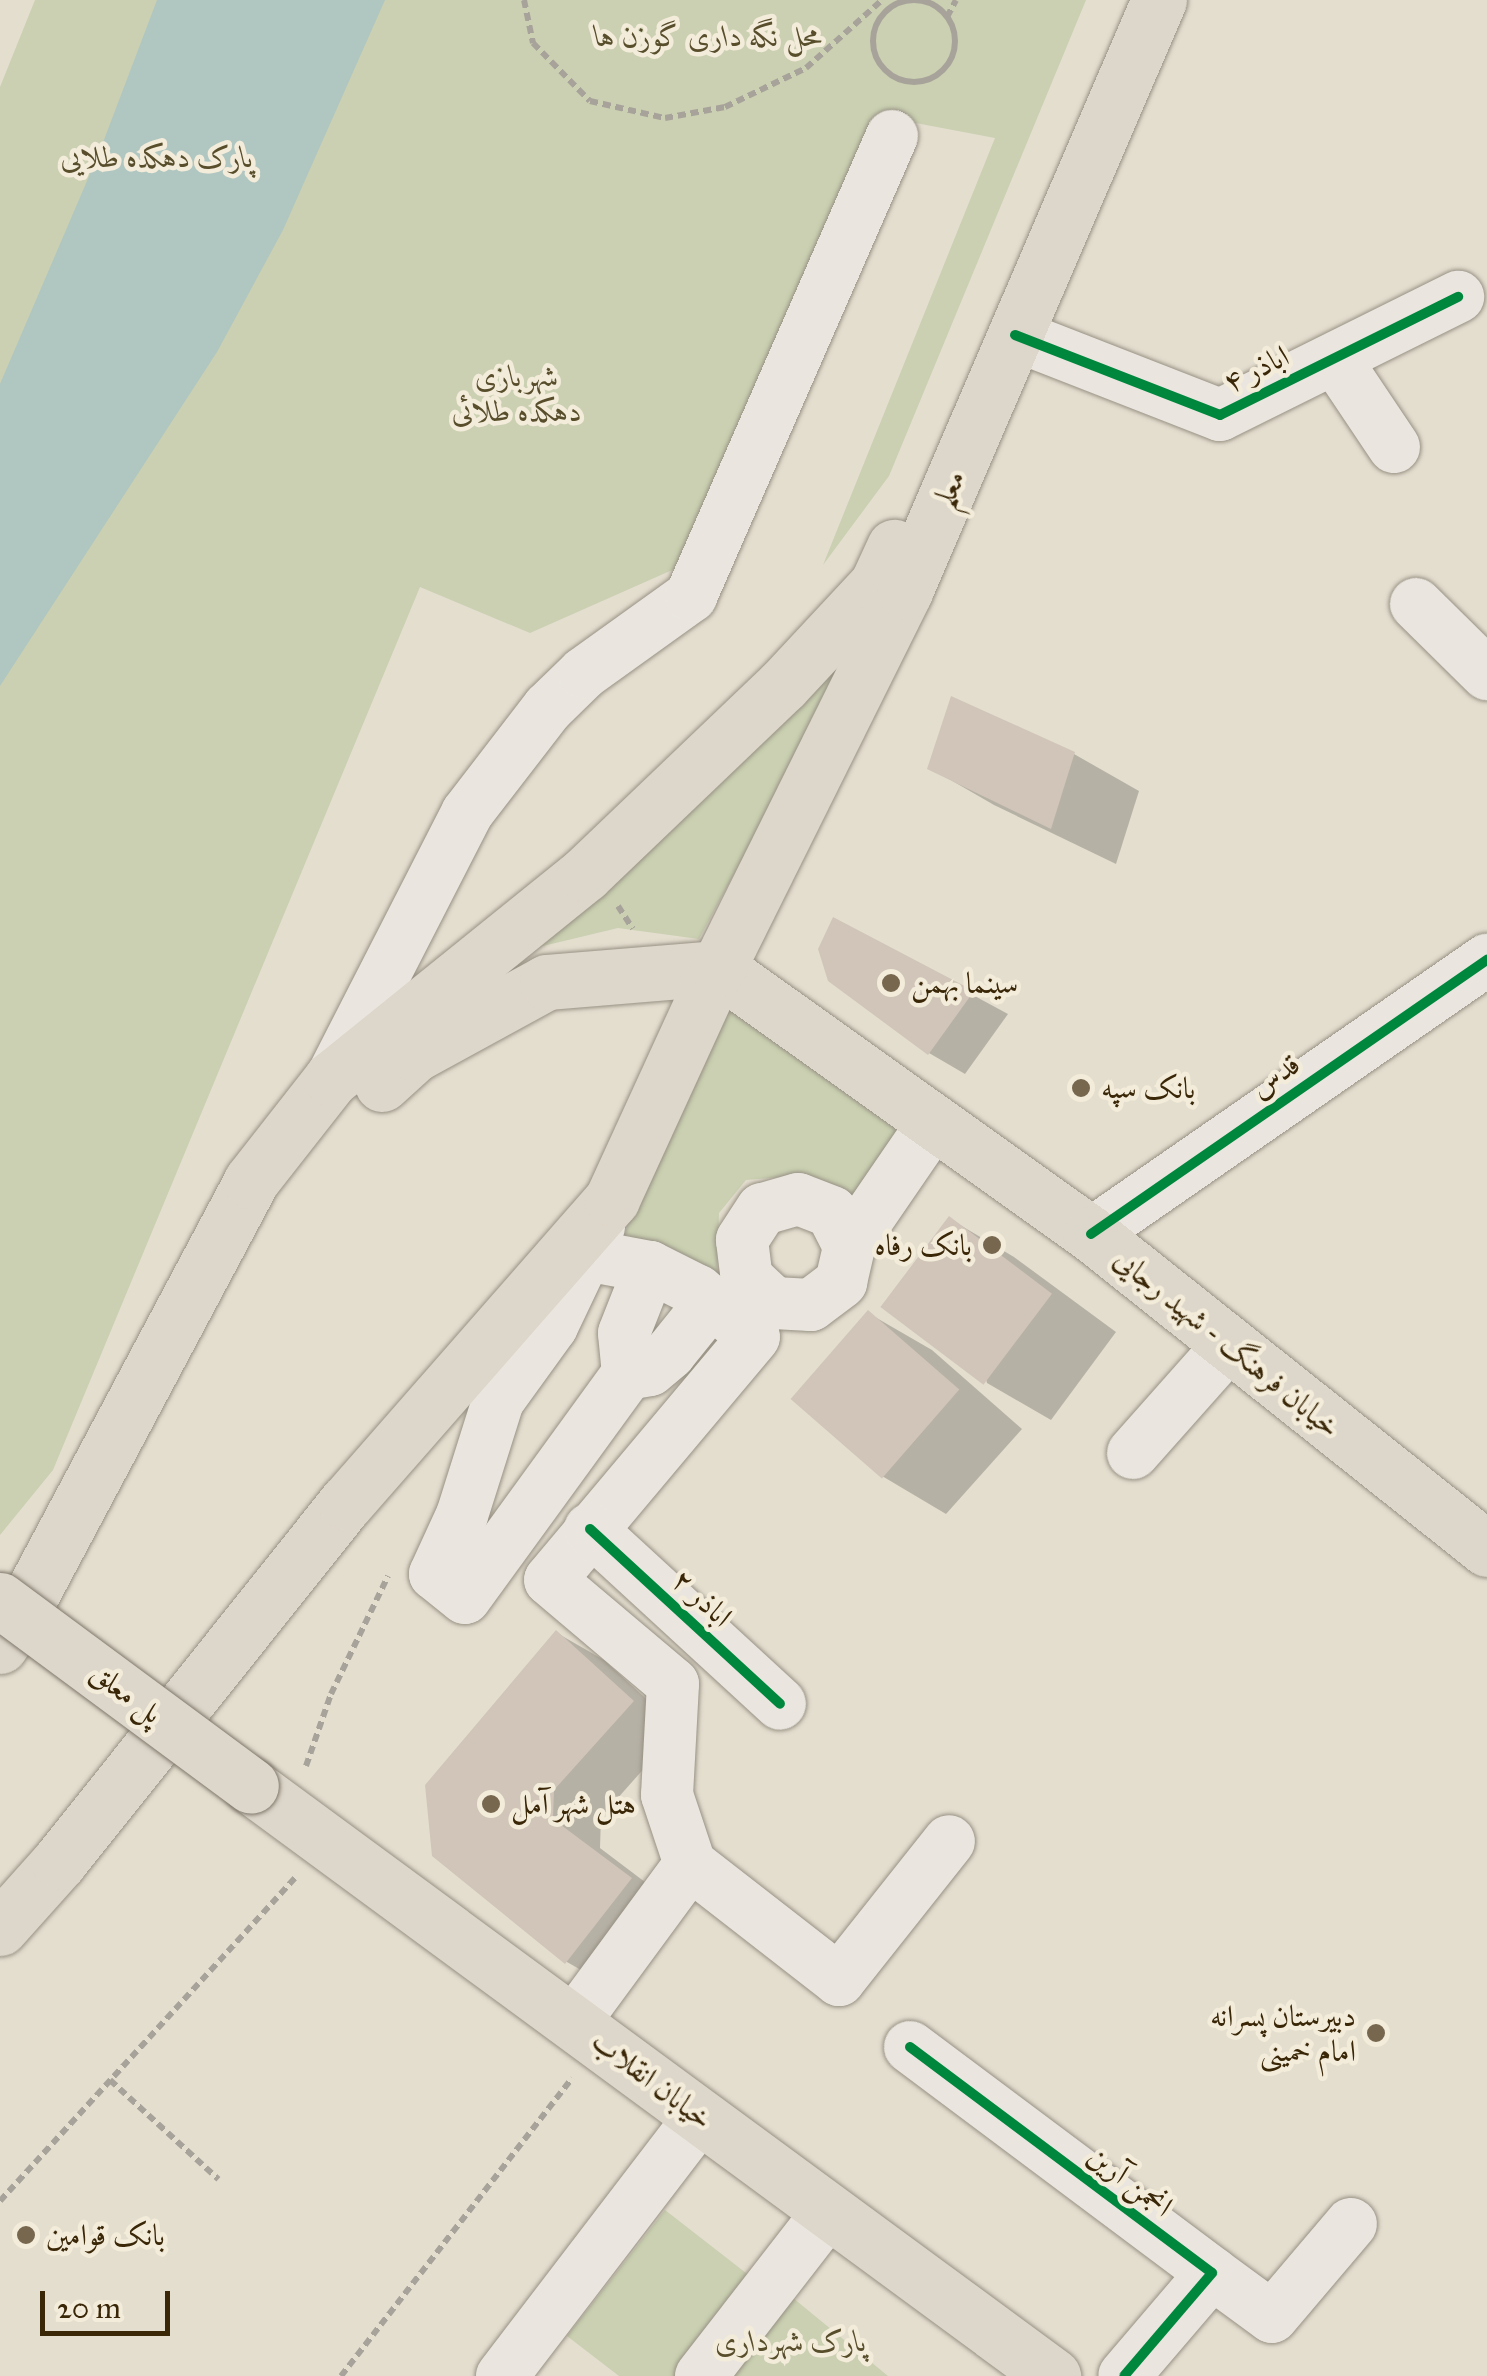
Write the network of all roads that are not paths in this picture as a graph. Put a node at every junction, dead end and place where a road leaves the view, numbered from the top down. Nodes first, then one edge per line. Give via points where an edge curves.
1 (1130, 0) edge
2 (1159, 0) edge
3 (892, 136) dead end
4 (1458, 298) dead end
5 (1016, 335) junction
6 (1335, 359) junction
7 (1394, 447) dead end
8 (1416, 604) dead end
9 (1487, 674) edge
10 (1487, 960) edge
11 (718, 968) junction
12 (331, 1079) junction
13 (934, 1122) junction
14 (612, 1199) junction
15 (1091, 1234) junction
16 (850, 1246) dead end
17 (586, 1255) junction
18 (650, 1267) junction
19 (711, 1302) junction
20 (180, 1318) junction
21 (1229, 1344) junction
22 (628, 1374) junction
23 (1133, 1452) dead end
24 (520, 1522) junction
25 (1487, 1550) edge
26 (568, 1557) junction
27 (0, 1600) edge
28 (0, 1646) edge
29 (780, 1704) dead end
30 (289, 1815) joint
31 (949, 1841) dead end
32 (690, 1864) junction
33 (0, 1928) edge
34 (587, 2032) junction
35 (910, 2047) dead end
36 (701, 2116) junction
37 (828, 2212) junction
38 (1351, 2224) dead end
39 (1212, 2273) junction
40 (502, 2376) edge
41 (701, 2376) edge
42 (1053, 2376) edge
43 (1124, 2376) edge

1 - 12 main road, معلم via 994,327 877,584 782,686 585,874
2 - 5 main road, معلم
3 - 12 street via 692,596 584,673 548,708 468,813
4 - 6 street, اباذر ۴
5 - 6 street, اباذر ۴ via 1220,415
5 - 11 main road, معلم via 906,592
6 - 7 street
8 - 9 street
10 - 15 street, قدس
11 - 13 main road, خیابان فرهنگ - شهید رجایی
11 - 14 main road, معلم
11 - 20 main road via 547,982 415,1054 326,1133
12 - 20 main road, معلم via 251,1181
13 - 15 main road, خیابان فرهنگ - شهید رجایی
13 - 16 street
14 - 17 street
14 - 33 main road, معلم via 346,1504
15 - 21 main road, خیابان فرهنگ - شهید رجایی
17 - 18 street
17 - 24 street via 552,1326 498,1402 462,1515 435,1574 465,1598
18 - 19 street
18 - 22 street via 624,1333
19 - 22 street via 670,1353 650,1370
19 - 26 street via 754,1337
20 - 28 main road
21 - 23 street
21 - 25 main road, خیابان فرهنگ - شهید رجایی
22 - 24 street
24 - 26 street
26 - 29 street, اباذر ۲
26 - 32 street via 673,1684 667,1795
27 - 30 main road, پل معلق, bridge
30 - 34 main road, خیابان انقلاب
31 - 32 street via 839,1980
32 - 34 street
34 - 36 main road, خیابان انقلاب
35 - 39 street, انجمن آرین
36 - 37 main road, خیابان انقلاب
36 - 40 street
37 - 41 street
37 - 42 main road, خیابان انقلاب
38 - 39 street, انجمن آرین via 1272,2317
39 - 43 street

